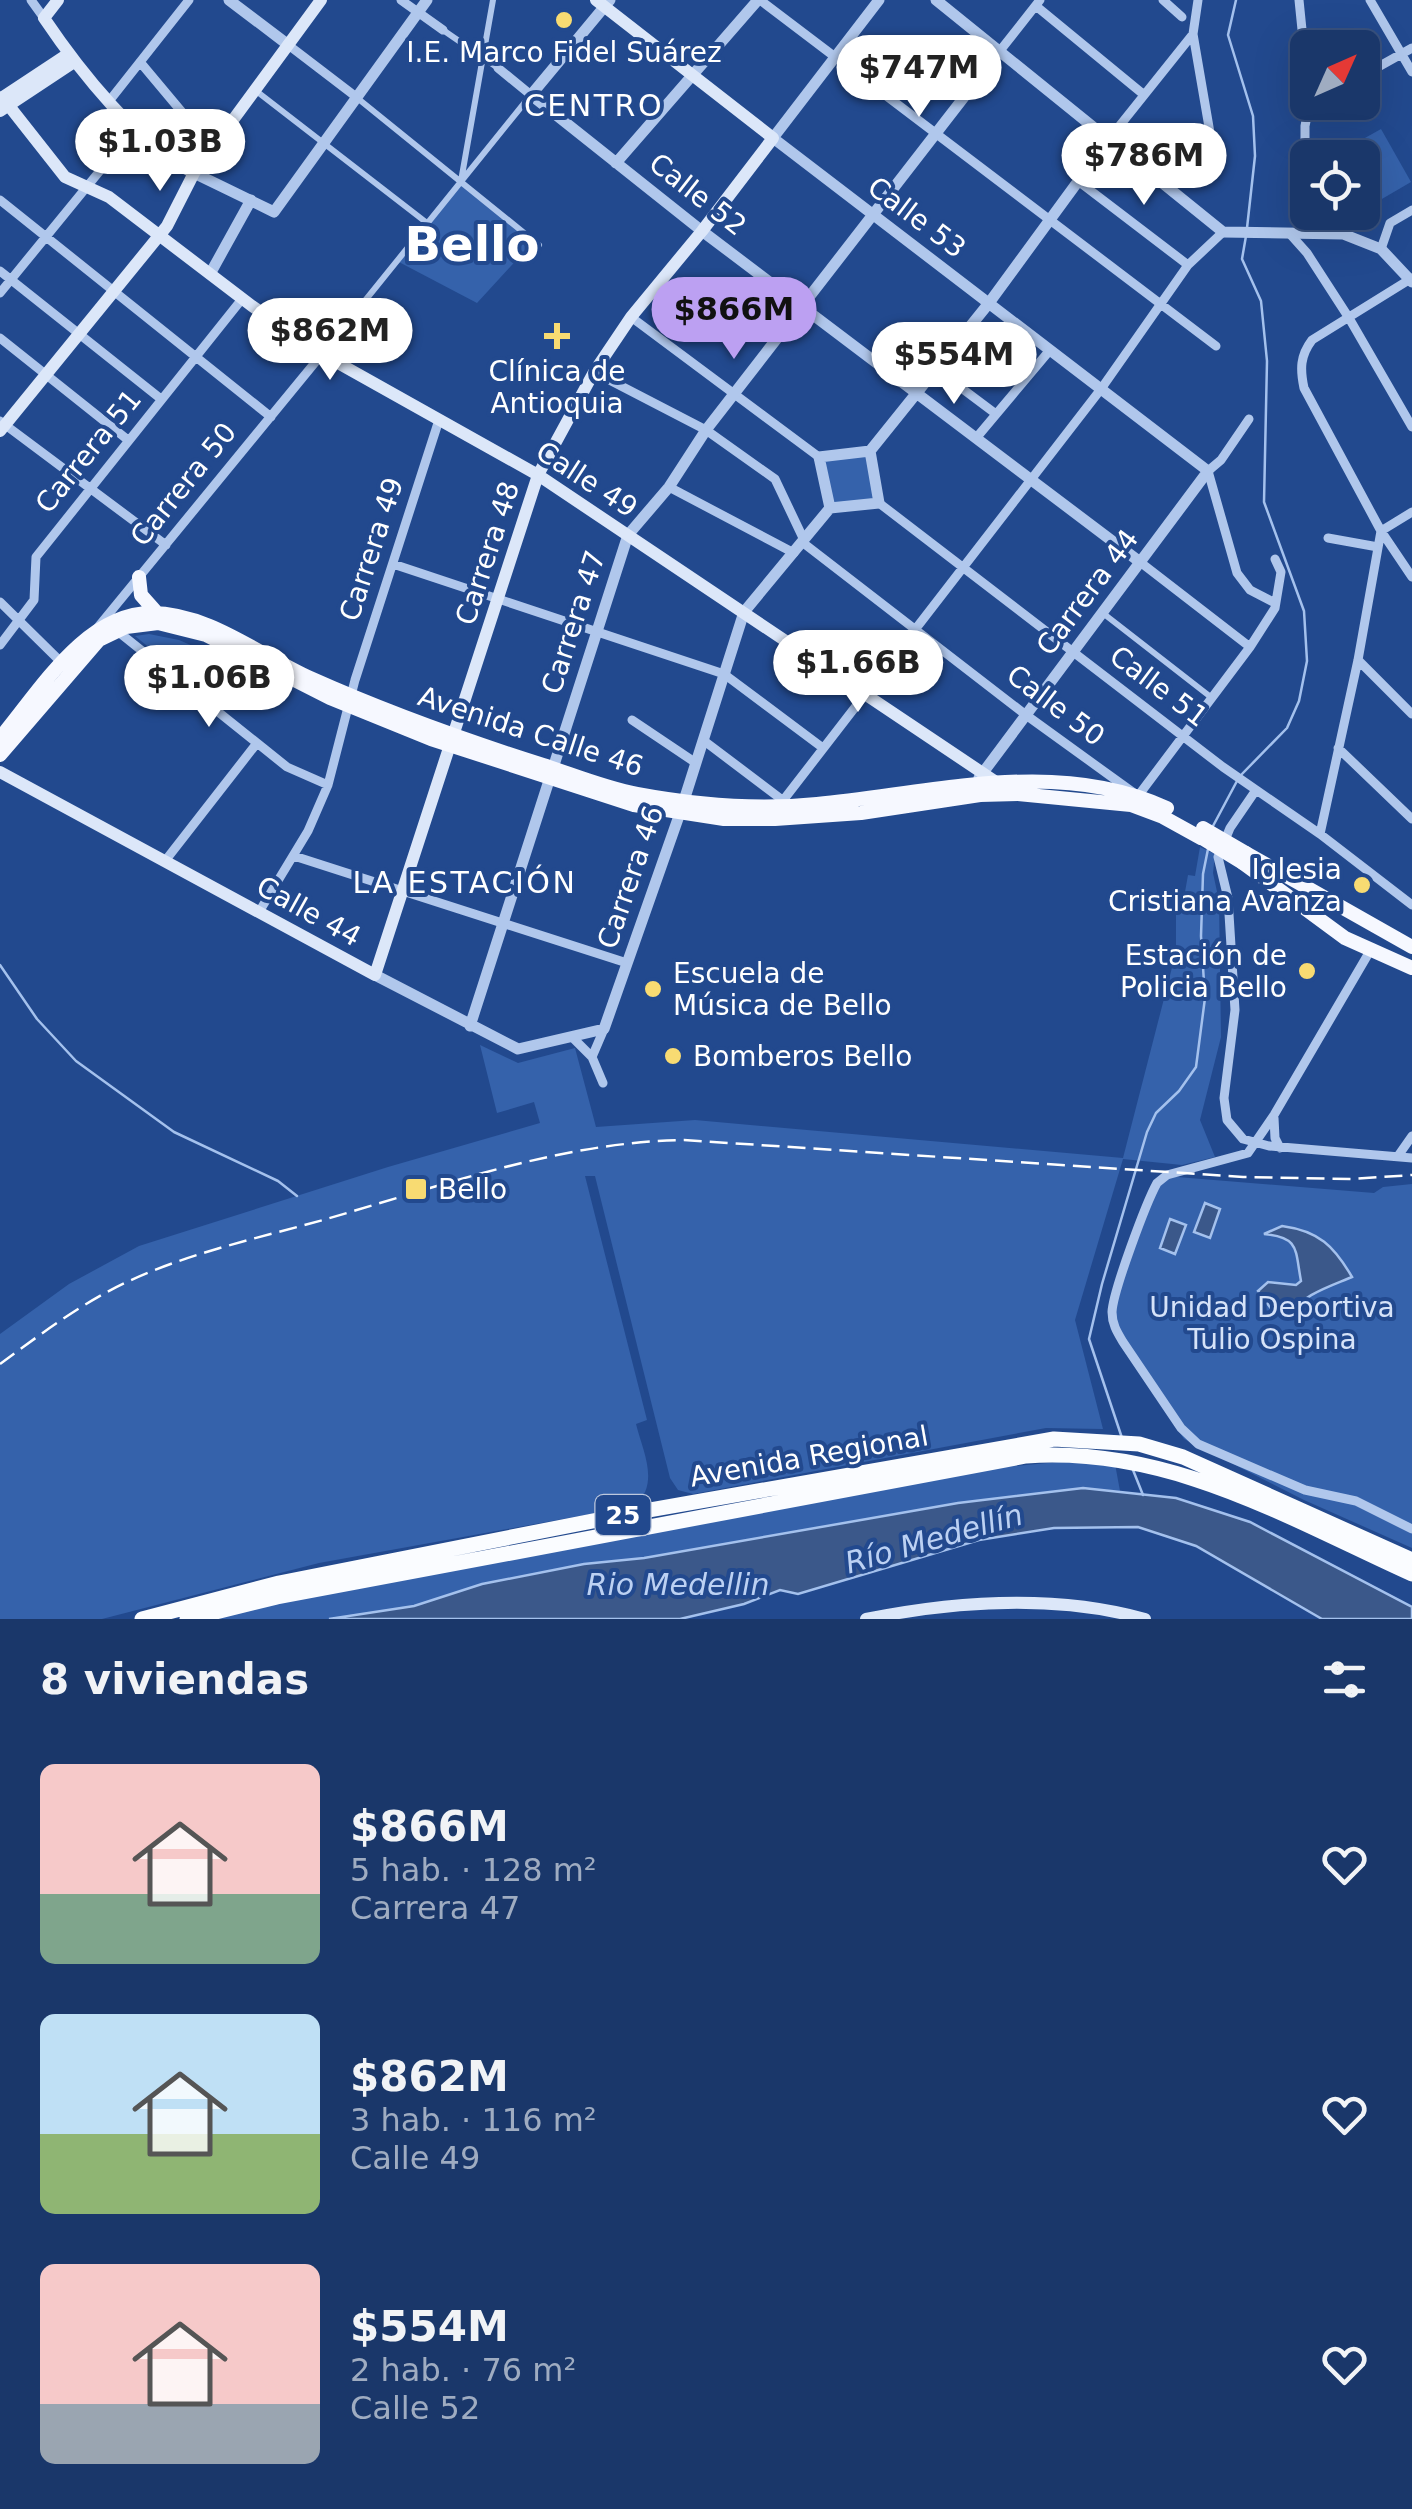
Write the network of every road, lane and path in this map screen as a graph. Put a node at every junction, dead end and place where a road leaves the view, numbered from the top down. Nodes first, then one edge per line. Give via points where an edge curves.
1 (31, 0) edge
2 (58, 0) edge
3 (189, 0) edge
4 (230, 0) edge
5 (321, 0) edge
6 (401, 0) edge
7 (427, 0) edge
8 (494, 0) edge
9 (759, 0) edge
10 (879, 0) edge
11 (936, 0) edge
12 (1163, 0) edge
13 (1198, 0) edge
14 (1299, 0) edge
15 (1370, 0) edge
16 (604, 2) edge
17 (1038, 3) edge
18 (418, 13) junction
19 (1182, 16) dead end
20 (44, 18) junction
21 (444, 30) joint
22 (1302, 30) edge
23 (1193, 34) junction
24 (287, 44) junction
25 (1412, 48) edge
26 (999, 52) junction
27 (1402, 53) junction
28 (483, 56) junction
29 (834, 57) junction
30 (71, 58) junction
31 (140, 62) junction
32 (1380, 66) edge
33 (498, 68) joint
34 (1412, 72) edge
35 (694, 74) junction
36 (254, 90) junction
37 (1142, 94) junction
38 (531, 95) junction
39 (355, 96) junction
40 (110, 100) junction
41 (2, 101) edge
42 (934, 134) junction
43 (773, 138) junction
44 (1109, 140) junction
45 (322, 142) junction
46 (212, 148) junction
47 (1215, 162) dead end
48 (616, 163) junction
49 (102, 167) dead end
50 (194, 173) junction
51 (1078, 180) junction
52 (461, 182) junction
53 (87, 186) junction
54 (0, 200) edge
55 (250, 200) junction
56 (1412, 210) edge
57 (873, 215) junction
58 (1049, 220) junction
59 (427, 224) junction
60 (702, 231) junction
61 (1225, 232) junction
62 (1283, 232) junction
63 (160, 235) junction
64 (46, 237) junction
65 (539, 246) dead end
66 (1382, 249) junction
67 (1188, 266) junction
68 (0, 271) edge
69 (210, 274) junction
70 (11, 280) junction
71 (1411, 280) edge
72 (115, 292) junction
73 (0, 294) edge
74 (242, 299) junction
75 (989, 303) junction
76 (1162, 304) junction
77 (805, 305) junction
78 (630, 317) junction
79 (1349, 318) junction
80 (80, 335) junction
81 (0, 338) edge
82 (1216, 346) dead end
83 (1050, 350) junction
84 (322, 354) junction
85 (195, 356) junction
86 (936, 369) junction
87 (594, 372) junction
88 (47, 376) junction
89 (1101, 389) junction
90 (918, 392) junction
91 (734, 394) junction
92 (161, 399) junction
93 (996, 414) junction
94 (270, 417) junction
95 (1249, 419) dead end
96 (439, 420) junction
97 (2, 426) edge
98 (1412, 426) edge
99 (706, 430) junction
100 (976, 437) junction
101 (128, 440) junction
102 (870, 451) junction
103 (818, 457) junction
104 (1208, 471) junction
105 (538, 475) junction
106 (1031, 479) junction
107 (90, 488) junction
108 (669, 488) junction
109 (879, 503) junction
110 (830, 508) junction
111 (1412, 512) edge
112 (1381, 531) junction
113 (628, 534) junction
114 (1328, 538) dead end
115 (803, 541) junction
116 (166, 545) junction
117 (1378, 546) junction
118 (794, 553) junction
119 (1275, 559) dead end
120 (1140, 562) junction
121 (393, 564) junction
122 (963, 567) junction
123 (140, 576) junction
124 (1412, 577) edge
125 (499, 599) junction
126 (0, 602) edge
127 (1276, 603) junction
128 (744, 612) junction
129 (156, 613) junction
130 (1102, 613) junction
131 (20, 621) junction
132 (97, 628) junction
133 (916, 629) junction
134 (116, 630) junction
135 (597, 631) junction
136 (0, 645) edge
137 (1250, 647) junction
138 (1074, 652) junction
139 (1358, 660) junction
140 (63, 664) junction
141 (724, 674) junction
142 (866, 694) junction
143 (1212, 698) junction
144 (350, 700) junction
145 (1412, 714) edge
146 (1026, 715) junction
147 (632, 720) dead end
148 (1183, 736) junction
149 (0, 738) edge
150 (703, 740) junction
151 (454, 742) junction
152 (257, 744) junction
153 (824, 748) junction
154 (1338, 748) junction
155 (0, 755) edge
156 (696, 763) junction
157 (0, 772) edge
158 (552, 774) junction
159 (979, 778) junction
160 (996, 782) junction
161 (328, 784) junction
162 (1256, 790) junction
163 (1014, 794) junction
164 (1138, 796) junction
165 (965, 797) junction
166 (784, 804) junction
167 (682, 807) junction
168 (1412, 819) edge
169 (1202, 833) junction
170 (1320, 834) junction
171 (294, 856) junction
172 (1244, 858) junction
173 (165, 861) junction
174 (1412, 890) edge
175 (404, 892) junction
176 (1408, 902) edge
177 (260, 912) junction
178 (503, 924) junction
179 (1412, 947) edge
180 (1370, 951) junction
181 (627, 963) junction
182 (1412, 968) edge
183 (376, 976) junction
184 (470, 1026) junction
185 (604, 1029) junction
186 (572, 1037) junction
187 (592, 1057) junction
188 (602, 1083) dead end
189 (1274, 1115) junction
190 (1412, 1136) edge
191 (1256, 1143) junction
192 (1280, 1148) junction
193 (1398, 1156) junction
194 (1412, 1158) edge
195 (1412, 1529) edge
196 (1412, 1560) edge
197 (1412, 1574) edge
198 (142, 1619) edge
199 (187, 1619) edge
200 (866, 1619) edge
201 (1145, 1619) edge

1 - 20 street
2 - 20 main road
3 - 31 street
4 - 24 street
5 - 24 main road
6 - 18 street, Calle 52
7 - 18 street
8 - 28 street
9 - 29 street
9 - 35 street
10 - 29 street, Carrera 48
11 - 26 street
12 - 19 street
13 - 23 street
14 - 22 street
15 - 27 street
16 - 35 main road, Calle 53
16 - 38 street, Carrera 50
17 - 26 street, Carrera 47
17 - 37 street
18 - 21 street, Calle 52
18 - 39 street
20 - 30 main road
21 - 28 street, Calle 52
23 - 37 street
23 - 47 street
24 - 36 main road
24 - 39 street
25 - 27 street
26 - 42 street, Carrera 47
26 - 44 street
27 - 32 street
27 - 34 street
28 - 33 street, Calle 52
28 - 52 street
29 - 42 street
29 - 43 street, Carrera 48
30 - 40 main road
30 - 41 main road
31 - 40 street
31 - 46 street
33 - 38 street, Calle 52
35 - 43 main road, Calle 53
35 - 48 street
36 - 45 street
36 - 46 main road
37 - 44 street
38 - 48 street, Calle 52
38 - 52 street, Carrera 50
39 - 45 street
39 - 52 street
40 - 50 main road via 162,153
41 - 53 main road, Calle 49 via 61,174
42 - 57 street, Carrera 47
42 - 58 street
43 - 57 street, Calle 53
43 - 60 main road, Carrera 48
44 - 51 street
44 - 61 street
45 - 55 street via 274,212
45 - 59 street
46 - 50 main road
48 - 60 street, Calle 52
49 - 53 street
50 - 55 street
50 - 63 main road
51 - 58 street
51 - 67 street
52 - 59 street, Carrera 50
52 - 65 street
53 - 63 main road, Calle 49
53 - 64 street
54 - 64 street
55 - 69 street
56 - 66 street via 1390,223
57 - 75 street, Calle 53
57 - 77 street, Carrera 47
58 - 75 street
58 - 76 street
59 - 84 street, Carrera 50
60 - 77 street, Calle 52
60 - 78 main road, Carrera 48
61 - 62 street
61 - 67 street
62 - 66 street via 1343,234
62 - 79 street via 1307,253
63 - 69 main road, Calle 49
63 - 72 main road
64 - 70 street
64 - 72 street
66 - 71 street
67 - 76 street
68 - 70 street
69 - 74 main road, Calle 49
70 - 73 street
70 - 80 street
71 - 79 street
72 - 80 main road
72 - 85 street
74 - 84 main road, Calle 49
74 - 85 street, Carrera 51
75 - 83 street, Calle 53
75 - 86 street
76 - 82 street
76 - 89 street
77 - 90 street, Calle 52
77 - 91 street, Carrera 47
78 - 87 main road, Carrera 48
78 - 91 street
79 - 98 street
79 - 112 street via 1312,340 1302,358 1304,388
80 - 88 main road
80 - 92 street
81 - 88 street
83 - 89 street, Calle 53
83 - 93 street
84 - 94 street, Carrera 50
84 - 96 main road, Calle 49
85 - 92 street, Carrera 51
85 - 94 street
86 - 90 street
86 - 93 street
87 - 99 street, Calle 50
87 - 105 main road, Carrera 48
88 - 97 main road
88 - 101 street
89 - 104 street, Calle 53
89 - 106 street
90 - 100 street, Calle 52
90 - 102 street
91 - 99 street, Carrera 47
91 - 103 street
92 - 101 street, Carrera 51
93 - 100 street
94 - 116 street, Carrera 50
95 - 104 street, Carrera 44
96 - 105 main road, Calle 49
96 - 121 street, Carrera 49
97 - 107 street
99 - 108 street, Carrera 47
99 - 115 street, Calle 50 via 774,479
100 - 106 street, Calle 52
101 - 107 street, Carrera 51
102 - 103 street
102 - 109 street
103 - 110 street
104 - 120 street, Carrera 44
104 - 127 street via 1238,573 1250,590
105 - 113 main road, Calle 49
105 - 125 main road, Carrera 48
106 - 120 street, Calle 52
106 - 122 street
107 - 116 street
107 - 131 street, Carrera 51 via 36,557 34,600
108 - 113 street, Carrera 47
108 - 118 street
109 - 110 street
109 - 122 street, Calle 51
110 - 115 street, Carrera 46
111 - 112 street
112 - 117 street
112 - 124 street
113 - 128 main road, Calle 49
113 - 135 street, Carrera 47
114 - 117 street
115 - 118 street, Carrera 46
115 - 133 street, Calle 50
116 - 123 street, Carrera 50
117 - 139 street
118 - 128 street, Carrera 46
119 - 127 street via 1281,572
120 - 130 street, Carrera 44
120 - 137 street, Calle 52
121 - 125 street
121 - 144 street, Carrera 49
122 - 133 street
122 - 138 street, Calle 51
123 - 129 main road via 141,595
123 - 132 street, Carrera 50
125 - 135 street
125 - 151 main road, Carrera 48
126 - 131 street
127 - 137 street
128 - 141 street, Carrera 46
128 - 142 main road, Calle 49
129 - 132 main road, Avenida Calle 46
129 - 144 main road, Avenida Calle 46 via 201,622
130 - 138 street, Carrera 44
130 - 143 street
131 - 136 street, Carrera 51
131 - 140 street
132 - 140 main road
133 - 142 street
133 - 146 street, Calle 50
134 - 144 main road, Avenida Calle 46 via 146,623 192,630
134 - 152 street
134 - 155 main road via 84,654
135 - 141 street
135 - 158 street, Carrera 47
137 - 143 street
138 - 146 street, Carrera 44
138 - 148 street, Calle 51
139 - 145 street
139 - 154 street
140 - 149 main road
141 - 150 street, Carrera 46
141 - 153 street
142 - 153 street
142 - 159 main road, Calle 49
143 - 148 street
144 - 151 main road, Avenida Calle 46
144 - 161 street, Carrera 49
146 - 159 street, Carrera 44
146 - 164 street, Calle 50
147 - 156 street
148 - 162 street, Calle 51
148 - 164 street
150 - 156 street, Carrera 46
150 - 166 street
151 - 158 main road, Avenida Calle 46
151 - 175 main road, Carrera 48
152 - 161 street via 295,772
152 - 173 street
153 - 166 street
154 - 168 street
154 - 170 street
156 - 167 street, Carrera 46
157 - 173 main road, Calle 44
158 - 167 main road, Avenida Calle 46
158 - 178 street, Carrera 47
159 - 160 main road, Avenida Calle 46
159 - 165 street, Carrera 44
159 - 166 main road, Avenida Calle 46
160 - 163 main road
160 - 164 main road, Avenida Calle 46
161 - 171 street, Carrera 49
162 - 170 street, Calle 51
162 - 191 street via 1218,857 1228,898 1234,1010 1224,1106 1235,1131
163 - 165 main road, Avenida Calle 46
163 - 169 main road, Avenida Calle 46 via 1131,805
164 - 169 main road, Avenida Calle 46
165 - 167 main road, Avenida Calle 46 via 806,818 724,819
166 - 167 main road, Avenida Calle 46
167 - 181 street, Carrera 46
169 - 172 main road, bridge
170 - 176 street, Calle 51
171 - 175 street
171 - 177 street, Carrera 49
172 - 179 main road
172 - 180 main road via 1320,921
173 - 177 main road, Calle 44
174 - 176 street
175 - 178 street
175 - 183 main road, Carrera 48
177 - 183 main road, Calle 44
178 - 181 street
178 - 184 street, Carrera 47
180 - 182 main road
180 - 189 street
181 - 185 street, Carrera 46
183 - 184 street, Calle 44
184 - 186 street, Calle 44 via 518,1049
185 - 186 street, Calle 44
185 - 187 street, Carrera 46
186 - 187 street
187 - 188 street
189 - 191 street
189 - 192 street
190 - 193 street
191 - 192 street
191 - 195 street via 1243,1156 1157,1182 1116,1292 1114,1328 1198,1444 1305,1490 1356,1501
192 - 193 street
193 - 194 street
196 - 198 highway, Avenida Regional / 25 via 1200,1464 1139,1444 1036,1441 279,1583
197 - 199 highway, Avenida Regional / 25 via 1205,1480 1079,1454 1026,1456
200 - 201 main road via 1006,1602

